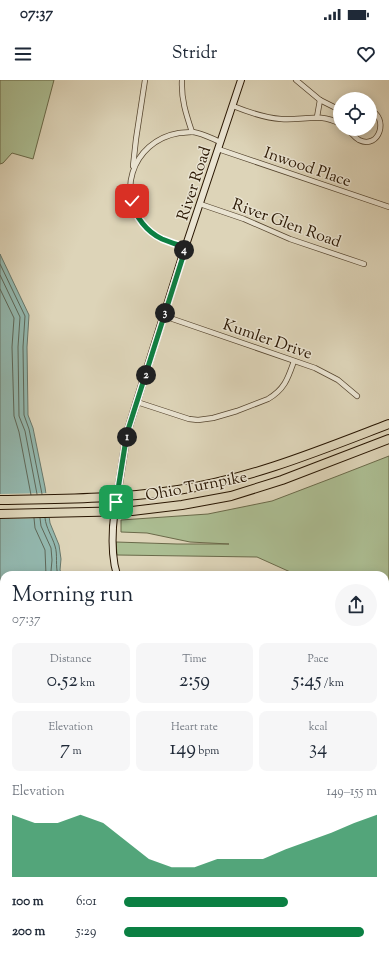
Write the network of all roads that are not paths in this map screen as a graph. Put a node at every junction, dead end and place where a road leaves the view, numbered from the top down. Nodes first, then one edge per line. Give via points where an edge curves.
1 (145, 80) edge
2 (182, 80) edge
3 (241, 80) edge
4 (296, 80) edge
5 (320, 100) junction
6 (232, 106) junction
7 (333, 106) edge
8 (377, 113) edge
9 (317, 117) junction
10 (333, 120) edge
11 (192, 132) junction
12 (355, 136) edge
13 (220, 142) junction
14 (218, 149) junction
15 (133, 170) junction
16 (200, 204) junction
17 (389, 207) edge
18 (186, 247) junction
19 (364, 264) dead end
20 (164, 316) junction
21 (294, 361) junction
22 (357, 396) dead end
23 (137, 402) junction
24 (389, 424) edge
25 (389, 439) edge
26 (0, 500) edge
27 (0, 514) edge
28 (116, 571) edge

1 - 15 street
2 - 11 street via 184,108
3 - 6 street, River Road
4 - 5 street
5 - 7 street
5 - 9 street
6 - 9 street via 273,118
6 - 13 street, River Road
8 - 12 street via 383,124 378,137 366,141
9 - 10 street
11 - 13 street
11 - 15 street via 171,135 157,141 142,154
13 - 14 street, River Road
14 - 16 street, River Road
14 - 17 street, Inwood Place
15 - 18 street via 130,188 134,209 139,218 156,236
16 - 18 street, River Road
16 - 19 street, River Glen Road
18 - 20 street, River Road
20 - 21 street, Kumler Drive
20 - 23 street, River Road
21 - 22 street, Kumler Drive via 338,380
21 - 23 street via 286,383 273,397 213,418 189,419
23 - 28 street, River Road, bridge via 127,433 115,506 113,527
24 - 26 highway, Ohio Turnpike via 275,466 224,481 178,490 66,499
25 - 27 highway, Ohio Turnpike via 282,480 231,496 132,511

